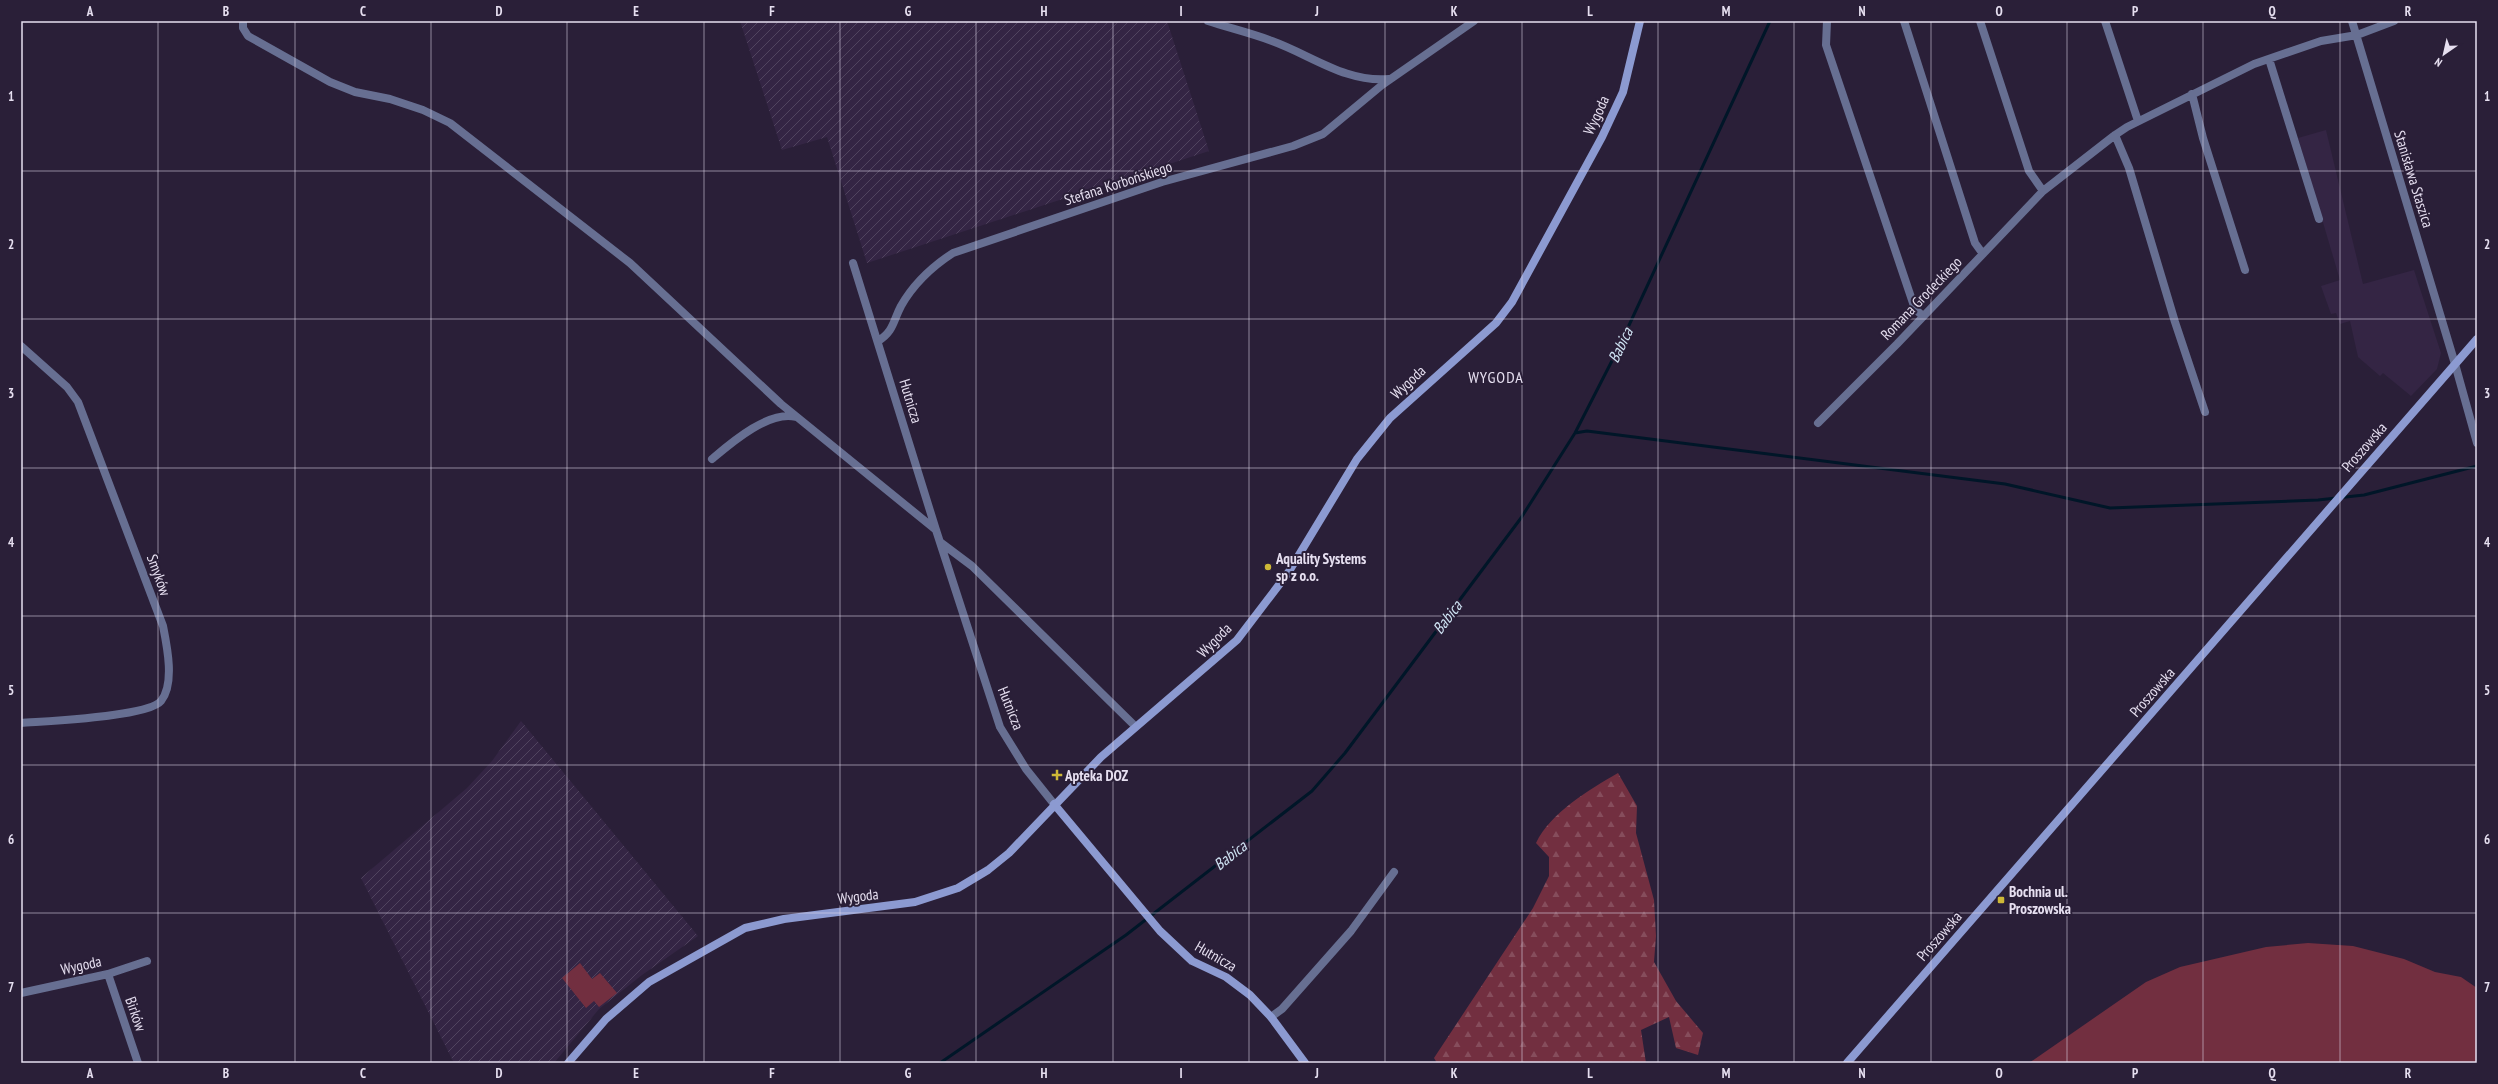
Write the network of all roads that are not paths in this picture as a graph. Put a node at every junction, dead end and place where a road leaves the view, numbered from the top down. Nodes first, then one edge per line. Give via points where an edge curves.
1 (243, 21) edge
2 (1208, 21) edge
3 (1474, 21) edge
4 (1640, 21) edge
5 (1827, 21) edge
6 (1904, 21) edge
7 (1980, 21) edge
8 (2105, 21) edge
9 (2352, 21) edge
10 (2394, 21) edge
11 (2356, 35) junction
12 (2269, 58) junction
13 (1390, 79) junction
14 (2192, 94) junction
15 (2138, 121) junction
16 (2115, 135) junction
17 (2043, 191) junction
18 (2318, 218) dead end
19 (1983, 254) junction
20 (853, 263) dead end
21 (2245, 270) dead end
22 (1923, 316) junction
23 (2477, 339) edge
24 (878, 341) junction
25 (21, 346) edge
26 (2455, 364) junction
27 (2205, 412) dead end
28 (798, 418) junction
29 (1818, 422) dead end
30 (2477, 443) edge
31 (712, 459) dead end
32 (936, 530) junction
33 (940, 542) junction
34 (21, 723) edge
35 (1135, 726) junction
36 (1054, 804) junction
37 (1394, 872) dead end
38 (147, 961) dead end
39 (108, 974) junction
40 (21, 993) edge
41 (1271, 1017) junction
42 (138, 1063) edge
43 (568, 1063) edge
44 (1305, 1063) edge
45 (1847, 1063) edge

1 - 28 street via 243,28 248,36 330,82 356,92 390,99 423,110 450,123 630,262 756,382
2 - 13 street via 1272,41 1339,72 1362,79
3 - 13 street, Stefana Korbońskiego
4 - 35 street, Wygoda via 1623,92 1602,137 1512,302 1496,323 1390,418 1357,459 1288,573 1237,640
5 - 22 street via 1826,45 1915,308
6 - 19 street via 1975,243
7 - 17 street via 2029,171
8 - 15 street
9 - 11 street, Stanisława Staszica
10 - 11 street, Romana Grodeckiego
11 - 12 street, Romana Grodeckiego via 2322,41
11 - 26 street, Stanisława Staszica
12 - 14 street, Romana Grodeckiego
12 - 18 street
13 - 24 street, Stefana Korbońskiego via 1323,134 1162,182 953,253 934,266 902,305 889,335
14 - 15 street, Romana Grodeckiego
14 - 21 street via 2203,138
15 - 16 street, Romana Grodeckiego
16 - 17 street, Romana Grodeckiego
16 - 27 street via 2129,168
17 - 19 street, Romana Grodeckiego
19 - 22 street, Romana Grodeckiego
20 - 24 street, Hutnicza
22 - 29 street, Romana Grodeckiego
23 - 26 street, Proszowska
24 - 32 street, Hutnicza
25 - 34 street, Smyków via 67,387 78,402 163,626 169,661 167,686 162,700 155,707 121,714
26 - 30 street, Stanisława Staszica
26 - 45 street, Proszowska
28 - 31 street via 788,415 777,418 741,435
28 - 32 street
32 - 33 street, Hutnicza
33 - 35 street via 972,566
33 - 36 street, Hutnicza via 1000,727 1026,769
35 - 36 street, Wygoda
36 - 41 street, Hutnicza via 1160,931 1192,961 1226,977 1250,995
36 - 43 street, Wygoda via 1009,853 988,870 958,888 915,902 784,919 745,928 649,982 606,1019
37 - 41 street via 1351,931 1282,1009
38 - 39 street, Wygoda
39 - 40 street, Wygoda
39 - 42 street, Birków
41 - 44 street, Hutnicza

